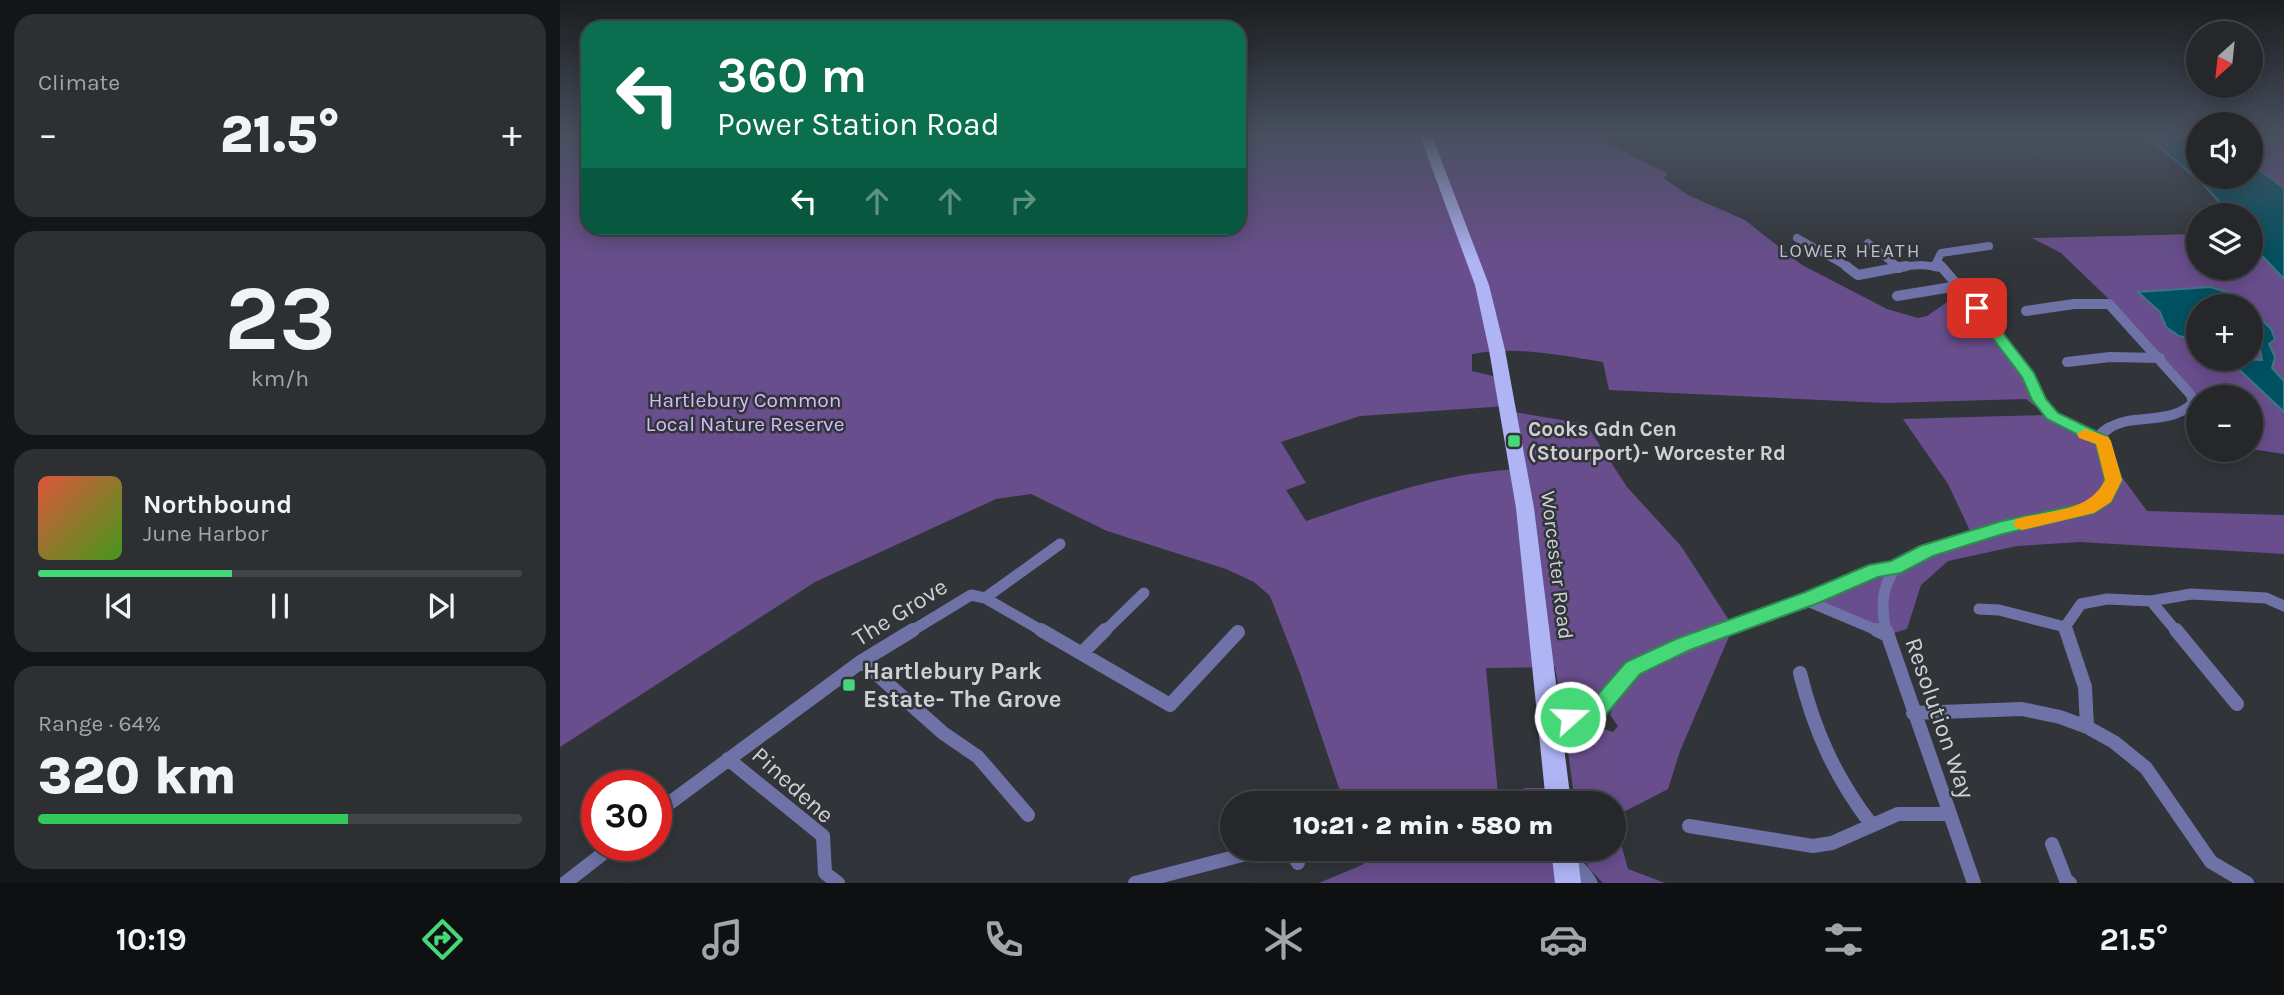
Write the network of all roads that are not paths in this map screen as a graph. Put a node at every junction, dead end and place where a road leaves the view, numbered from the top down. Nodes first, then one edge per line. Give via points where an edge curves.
1 (1441, 177) edge
2 (1797, 238) dead end
3 (1868, 243) dead end
4 (1989, 246) dead end
5 (1941, 267) junction
6 (1899, 268) junction
7 (1958, 286) junction
8 (1896, 296) dead end
9 (2029, 306) dead end
10 (2160, 358) junction
11 (2067, 362) dead end
12 (2103, 441) junction
13 (1060, 544) dead end
14 (1895, 568) junction
15 (1144, 593) dead end
16 (985, 598) junction
17 (1805, 600) junction
18 (2151, 601) junction
19 (2284, 606) edge
20 (1979, 609) dead end
21 (2065, 627) junction
22 (1238, 632) dead end
23 (1887, 635) junction
24 (1082, 653) junction
25 (862, 661) junction
26 (1800, 673) dead end
27 (2237, 704) dead end
28 (1913, 713) junction
29 (1548, 717) junction
30 (2087, 727) junction
31 (728, 759) junction
32 (1557, 791) edge
33 (672, 801) edge
34 (1949, 814) junction
35 (1028, 815) dead end
36 (1871, 824) junction
37 (1689, 826) dead end
38 (2052, 844) dead end
39 (593, 861) edge
40 (1220, 861) edge
41 (1566, 864) edge
42 (2224, 878) edge
43 (565, 883) edge
44 (838, 883) edge
45 (1135, 883) edge
46 (1587, 883) edge
47 (1974, 883) edge
48 (2070, 883) edge
49 (2247, 883) edge

1 - 29 main road, Worcester Road via 1482,285 1497,350 1525,508
2 - 6 street via 1858,275
3 - 6 street
4 - 5 street via 1941,253 1937,261
5 - 6 street
5 - 7 street
7 - 8 street
7 - 12 street via 1995,329 2053,416
9 - 10 street via 2043,310 2109,304
10 - 11 street
10 - 12 street via 2188,388 2193,403 2176,415 2110,424 2102,433
12 - 14 street via 2114,480 2105,498 2088,509 1927,551
13 - 16 street
14 - 17 street via 1875,570
14 - 23 street, Resolution Way via 1880,599
15 - 24 street
16 - 24 street
16 - 25 street, The Grove via 971,595
17 - 23 street
17 - 29 street via 1633,668 1592,716
18 - 19 street via 2191,594 2266,598
18 - 21 street via 2107,599 2081,604
18 - 27 street
20 - 21 street
21 - 30 street via 2085,677
22 - 24 street via 1170,705
23 - 28 street, Resolution Way
25 - 31 street, The Grove
25 - 35 street via 943,733 978,757
26 - 36 street via 1820,746 1839,782
28 - 30 street via 2022,709
28 - 34 street, Resolution Way
29 - 32 main road, Worcester Road
30 - 42 street via 2146,768
31 - 33 street, The Grove
31 - 44 street, Pinedene via 823,836 825,873
34 - 36 street via 1898,814
34 - 47 street, Resolution Way
36 - 37 street via 1832,843 1813,846
38 - 48 street
39 - 43 street
40 - 45 street
41 - 46 street
42 - 49 street

